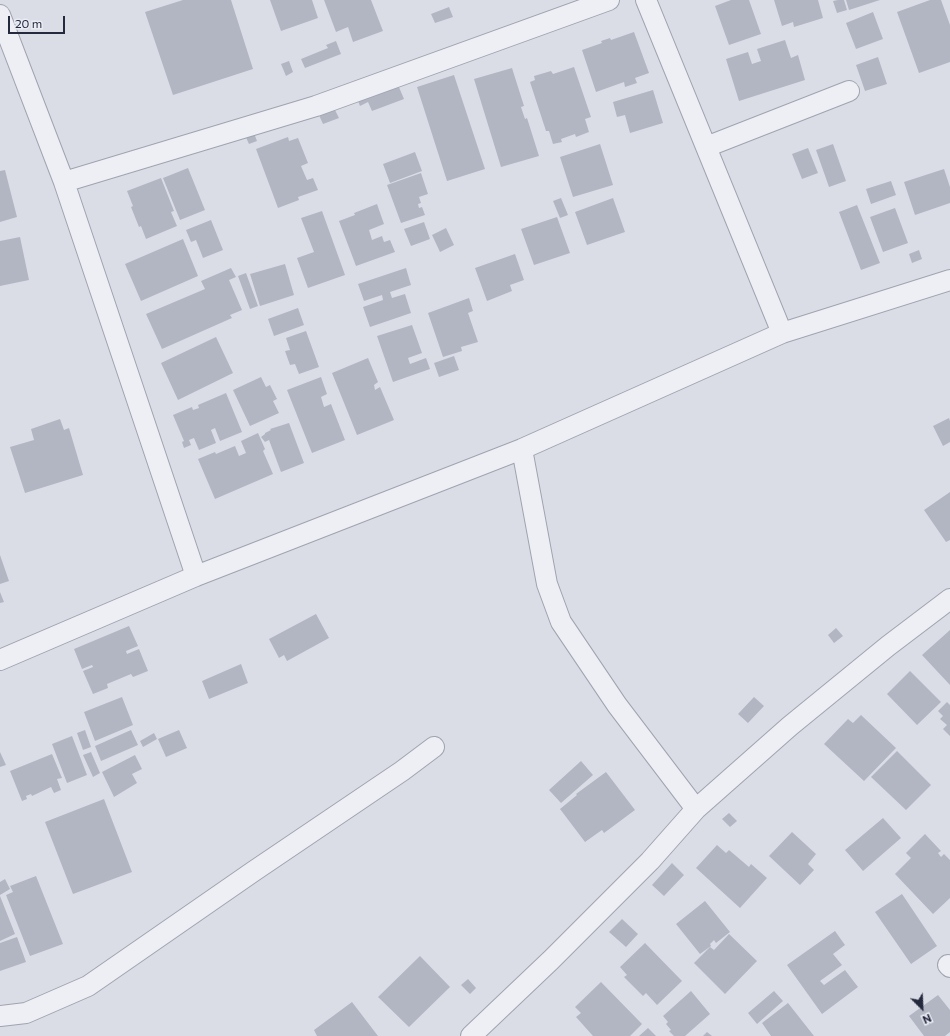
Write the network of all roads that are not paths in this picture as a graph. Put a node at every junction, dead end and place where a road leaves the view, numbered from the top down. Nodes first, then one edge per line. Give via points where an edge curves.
1 (609, 0) edge
2 (646, 0) edge
3 (0, 15) edge
4 (849, 91) dead end
5 (706, 147) junction
6 (64, 182) junction
7 (950, 280) edge
8 (782, 333) junction
9 (522, 449) junction
10 (196, 576) junction
11 (950, 599) edge
12 (0, 660) edge
13 (434, 747) dead end
14 (696, 809) junction
15 (0, 1016) edge
16 (471, 1036) edge

1 - 6 street via 316,106
2 - 5 street
3 - 6 street
4 - 5 street
5 - 8 street
6 - 10 street
7 - 8 street
8 - 9 street
9 - 10 street
9 - 14 street via 547,584 561,622 617,705
10 - 12 street
11 - 14 street via 790,726
13 - 15 street via 88,986 26,1013
14 - 16 street via 650,860 551,960

